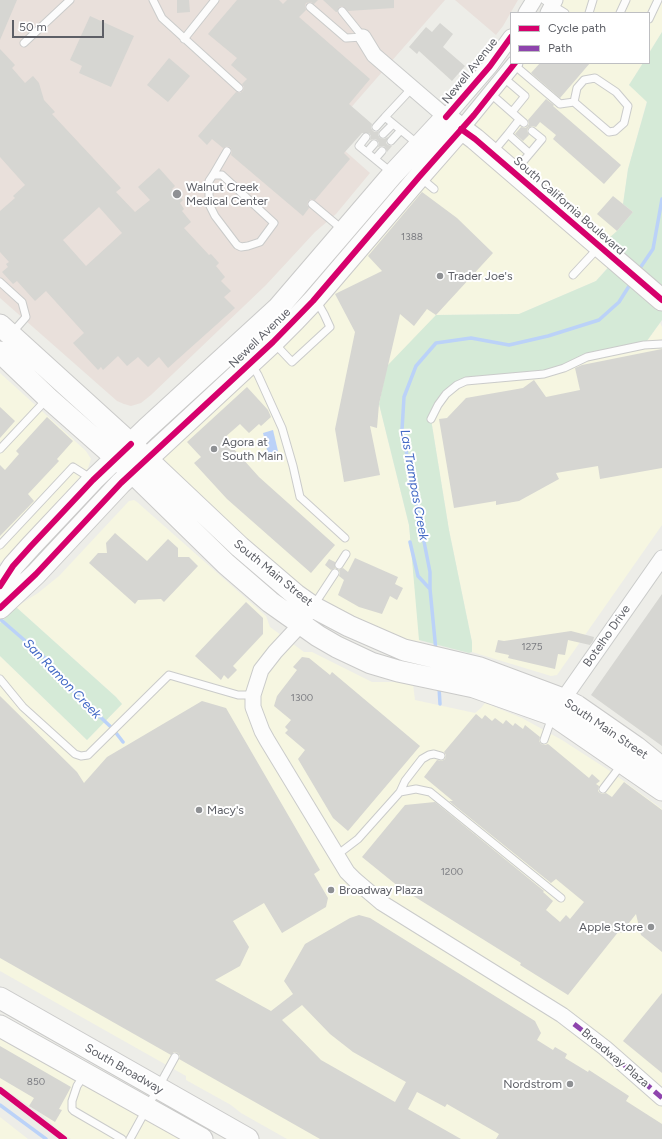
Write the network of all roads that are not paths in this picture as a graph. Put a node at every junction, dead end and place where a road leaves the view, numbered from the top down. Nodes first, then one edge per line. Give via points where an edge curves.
1 (70, 0) edge
2 (153, 0) edge
3 (215, 0) edge
4 (534, 0) edge
5 (593, 0) edge
6 (626, 0) edge
7 (658, 0) edge
8 (310, 7) dead end
9 (342, 11) dead end
10 (527, 12) edge
11 (589, 12) edge
12 (620, 12) edge
13 (650, 17) edge
14 (363, 37) junction
15 (184, 39) junction
16 (24, 43) dead end
17 (510, 61) edge
18 (513, 64) edge
19 (504, 78) junction
20 (239, 88) dead end
21 (412, 88) junction
22 (491, 94) junction
23 (574, 102) junction
24 (512, 112) junction
25 (385, 117) junction
26 (454, 123) junction
27 (393, 124) junction
28 (376, 127) dead end
29 (401, 130) junction
30 (532, 131) dead end
31 (383, 134) dead end
32 (508, 134) junction
33 (366, 137) dead end
34 (391, 140) dead end
35 (374, 144) dead end
36 (420, 145) junction
37 (226, 151) dead end
38 (382, 151) dead end
39 (367, 152) junction
40 (492, 153) junction
41 (529, 153) junction
42 (375, 159) junction
43 (514, 172) junction
44 (393, 174) junction
45 (213, 175) junction
46 (312, 204) dead end
47 (345, 232) junction
48 (600, 246) junction
49 (573, 275) dead end
50 (0, 282) edge
51 (662, 300) edge
52 (313, 301) junction
53 (4, 338) edge
54 (273, 342) junction
55 (662, 344) edge
56 (250, 363) junction
57 (48, 398) junction
58 (431, 419) dead end
59 (0, 449) edge
60 (124, 451) junction
61 (140, 466) junction
62 (94, 480) junction
63 (344, 538) dead end
64 (0, 545) edge
65 (346, 554) dead end
66 (662, 558) edge
67 (339, 565) dead end
68 (335, 573) dead end
69 (4, 586) edge
70 (312, 607) junction
71 (301, 624) junction
72 (477, 677) junction
73 (0, 679) edge
74 (252, 695) junction
75 (558, 707) junction
76 (544, 740) dead end
77 (630, 755) junction
78 (441, 756) dead end
79 (662, 768) edge
80 (603, 789) dead end
81 (662, 790) edge
82 (400, 792) junction
83 (337, 855) junction
84 (561, 898) dead end
85 (0, 998) edge
86 (0, 1026) edge
87 (175, 1057) dead end
88 (85, 1073) junction
89 (157, 1088) junction
90 (662, 1098) edge
91 (148, 1107) junction
92 (122, 1139) edge
93 (130, 1139) edge
94 (202, 1139) edge
95 (248, 1139) edge

1 - 16 lane
2 - 15 lane via 162,18
3 - 15 lane
4 - 10 street
5 - 11 lane
6 - 12 lane
7 - 13 lane
8 - 14 lane via 346,38
9 - 14 lane
14 - 21 street, South California Boulevard via 374,55
15 - 20 lane
17 - 19 street, Newell Avenue
17 - 26 street, Newell Avenue
18 - 23 lane via 560,104
19 - 22 street, Newell Avenue
19 - 24 lane via 525,96
21 - 25 lane
21 - 26 street, South California Boulevard
22 - 24 lane
22 - 26 street, Newell Avenue
23 - 23 lane via 609,132 615,131 624,123 628,106 616,92 595,78 584,80 577,88
24 - 32 lane via 522,122
25 - 27 lane
25 - 28 lane
26 - 36 main road, Newell Avenue
26 - 40 main road, South California Boulevard
26 - 52 main road, Newell Avenue via 426,183
27 - 29 lane
27 - 31 lane
29 - 34 lane
29 - 36 lane
30 - 41 lane via 542,138
32 - 40 lane
32 - 41 lane
33 - 39 lane via 359,146
35 - 39 lane
36 - 44 main road, Newell Avenue
37 - 45 lane
38 - 42 lane
39 - 42 lane
40 - 43 main road, South California Boulevard
41 - 43 lane
42 - 44 lane
43 - 48 main road, South California Boulevard
44 - 47 main road, Newell Avenue
45 - 45 lane via 209,181 209,204 215,216 237,245 241,247 260,242 274,222 222,174
46 - 47 lane
47 - 60 main road, Newell Avenue via 278,308
48 - 49 lane
48 - 51 main road, South California Boulevard
50 - 53 lane via 22,302 26,317
52 - 54 main road, Newell Avenue
52 - 54 lane via 320,307 330,327 292,362
53 - 57 main road, South Main Street
53 - 60 main road, South Main Street
54 - 56 main road, Newell Avenue
55 - 58 lane via 644,345 587,357 544,374 466,381 446,394
56 - 61 main road, Newell Avenue
56 - 63 lane via 282,428 300,497
57 - 59 lane
57 - 60 main road, South Main Street
60 - 61 main road, South Main Street
60 - 62 main road, Newell Avenue
61 - 69 main road, Newell Avenue via 36,574
61 - 70 main road, South Main Street
61 - 71 main road, South Main Street via 226,564 270,602
62 - 64 lane via 73,467
62 - 69 main road, Newell Avenue via 31,546
65 - 67 lane
66 - 75 street, Botelho Drive
68 - 70 lane
70 - 71 street
70 - 72 main road, South Main Street via 404,650
71 - 72 main road, South Main Street via 337,647 371,663 398,671
71 - 74 street via 261,670
72 - 75 main road, South Main Street
73 - 74 lane via 24,707 75,754 81,756 88,755 169,675 238,695
74 - 83 street, Broadway Plaza via 253,708 262,731
75 - 76 lane
75 - 77 main road, South Main Street via 589,738
77 - 79 main road, South Main Street
77 - 80 lane
77 - 81 main road, South Main Street
78 - 82 lane via 434,754 422,759
82 - 83 lane via 358,839
82 - 84 lane via 416,789 430,792 532,869
83 - 90 street, Broadway Plaza via 347,872 382,903 574,1024
85 - 89 main road, South Broadway
86 - 88 main road, South Broadway
87 - 89 lane
88 - 91 main road, South Broadway
88 - 92 lane via 77,1086 72,1109
89 - 91 lane
89 - 95 main road, South Broadway
91 - 93 lane
91 - 94 main road, South Broadway

